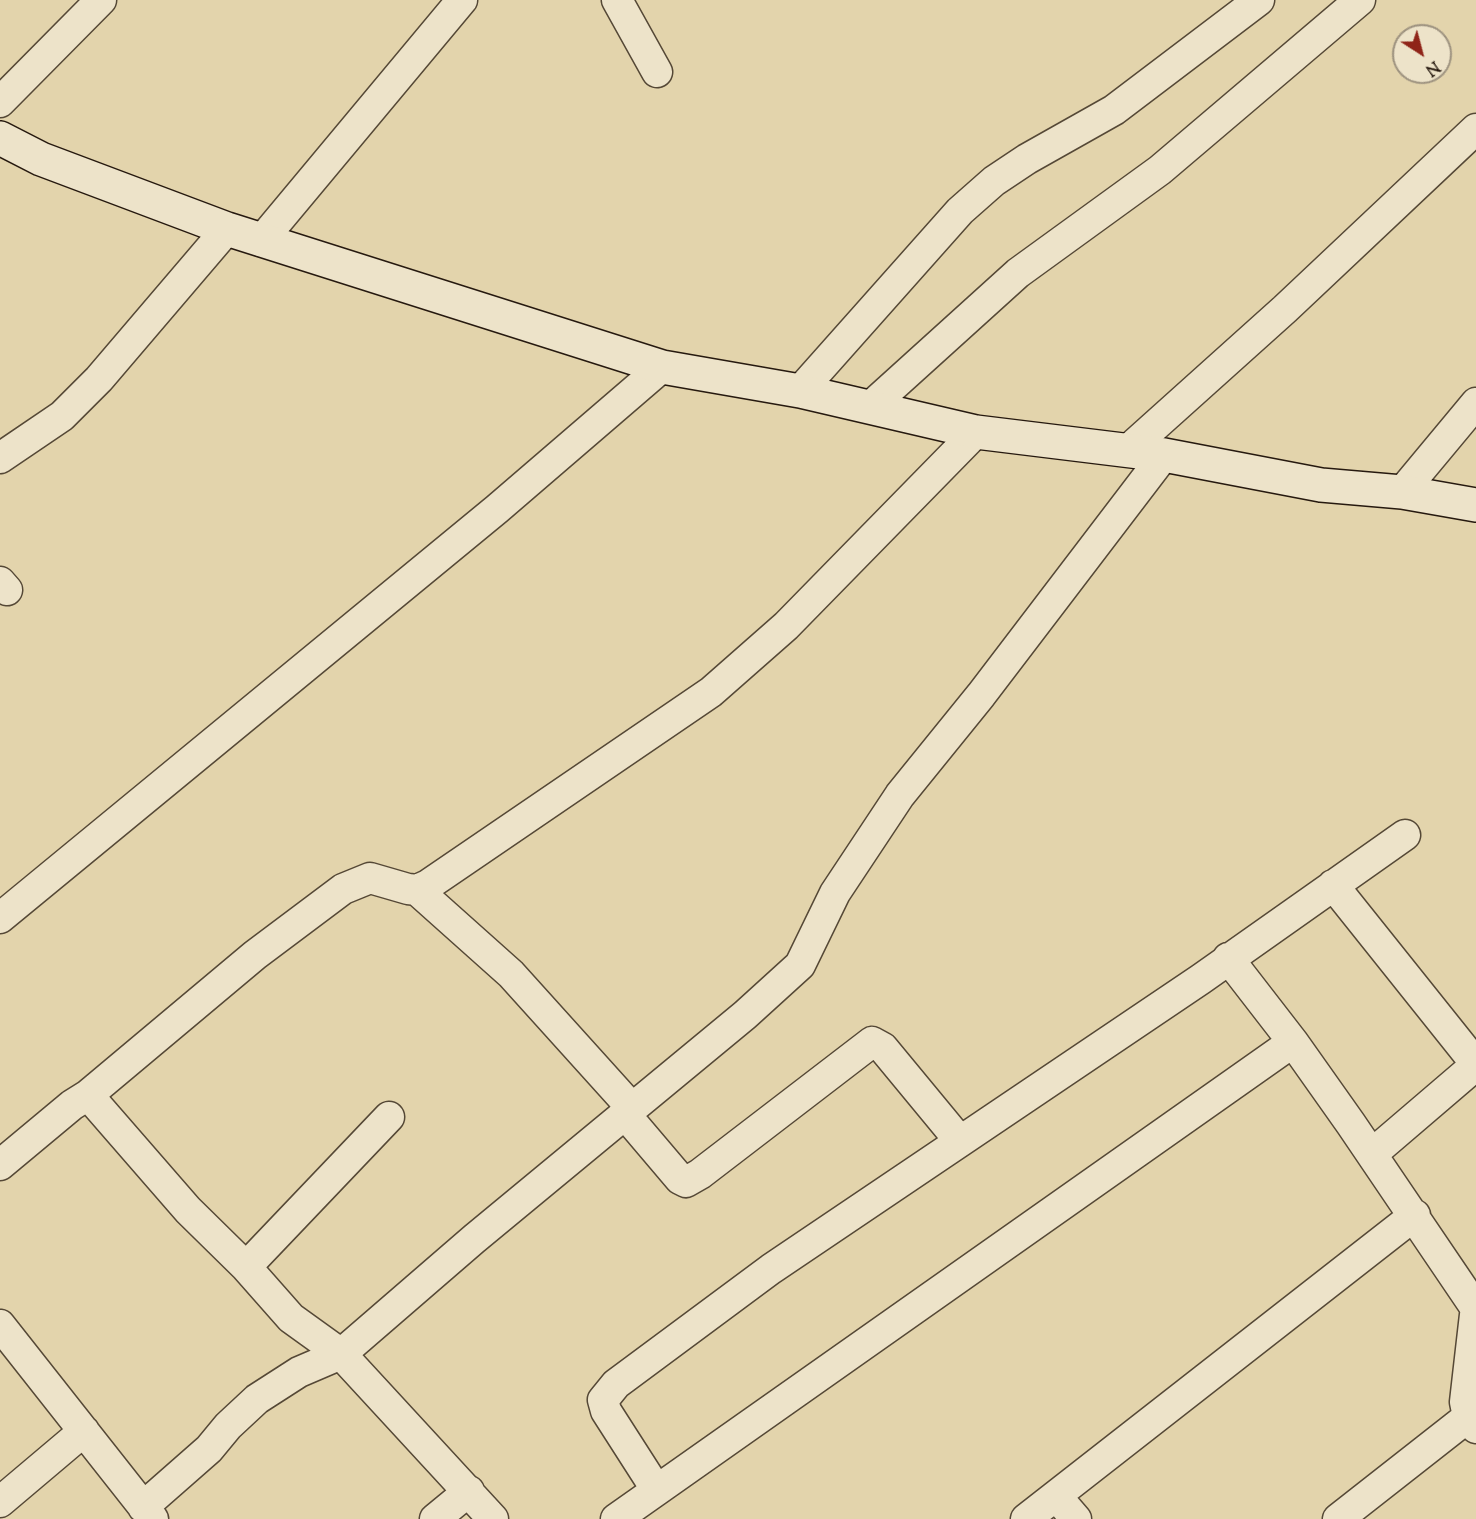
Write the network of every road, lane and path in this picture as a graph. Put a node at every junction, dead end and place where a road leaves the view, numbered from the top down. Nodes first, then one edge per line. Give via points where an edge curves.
1 (101, 0) edge
2 (462, 0) edge
3 (618, 0) edge
4 (1259, 0) edge
5 (1360, 0) edge
6 (657, 72) dead end
7 (0, 102) edge
8 (1476, 129) edge
9 (0, 138) edge
10 (227, 229) junction
11 (261, 241) junction
12 (662, 367) junction
13 (800, 391) junction
14 (1476, 403) edge
15 (871, 406) junction
16 (976, 432) junction
17 (1128, 450) junction
18 (1164, 455) junction
19 (0, 458) edge
20 (1402, 492) junction
21 (1476, 505) edge
22 (1405, 835) dead end
23 (1333, 885) junction
24 (417, 890) junction
25 (0, 918) edge
26 (1228, 958) junction
27 (1293, 1042) junction
28 (1476, 1064) edge
29 (88, 1095) junction
30 (627, 1110) junction
31 (389, 1117) dead end
32 (959, 1140) junction
33 (1372, 1154) junction
34 (0, 1165) edge
35 (1415, 1215) junction
36 (246, 1267) junction
37 (1476, 1306) edge
38 (0, 1325) edge
39 (342, 1354) junction
40 (1472, 1423) edge
41 (84, 1431) junction
42 (656, 1489) junction
43 (469, 1491) junction
44 (1057, 1497) junction
45 (0, 1502) edge
46 (148, 1513) edge
47 (435, 1519) edge
48 (493, 1519) edge
49 (616, 1519) edge
50 (1026, 1519) edge
51 (1076, 1519) edge
52 (1338, 1519) edge

1 - 7 street
2 - 11 street
3 - 6 street
4 - 13 street via 1114,110 994,181 960,211
5 - 15 street via 1184,151 1018,273
8 - 17 street
9 - 10 street via 41,159
10 - 11 street
10 - 19 street via 99,379 62,416
11 - 12 street
12 - 13 street
12 - 25 street via 497,509
13 - 15 street
14 - 20 street
15 - 16 street
16 - 17 street
16 - 24 street via 786,626 711,692
17 - 18 street
18 - 20 street via 1321,485
18 - 30 street via 900,795 835,893 800,965
20 - 21 street
22 - 23 street
23 - 26 street
23 - 28 street
24 - 29 street via 370,878 343,889 255,955
24 - 30 street via 511,974
26 - 27 street
26 - 32 street
27 - 33 street
27 - 42 street
28 - 33 street
29 - 34 street
29 - 36 street via 188,1210
30 - 32 street via 686,1182 872,1042 883,1048
30 - 39 street
31 - 36 street
32 - 42 street via 771,1269 607,1393 603,1400 606,1411
33 - 35 street
35 - 37 street
35 - 44 street
36 - 39 street via 291,1318
37 - 40 street via 1465,1402
38 - 41 street
39 - 43 street
39 - 46 street via 299,1372 257,1399
40 - 52 street
41 - 45 street
41 - 46 street
42 - 49 street
43 - 47 street
43 - 48 street
44 - 50 street
44 - 51 street

